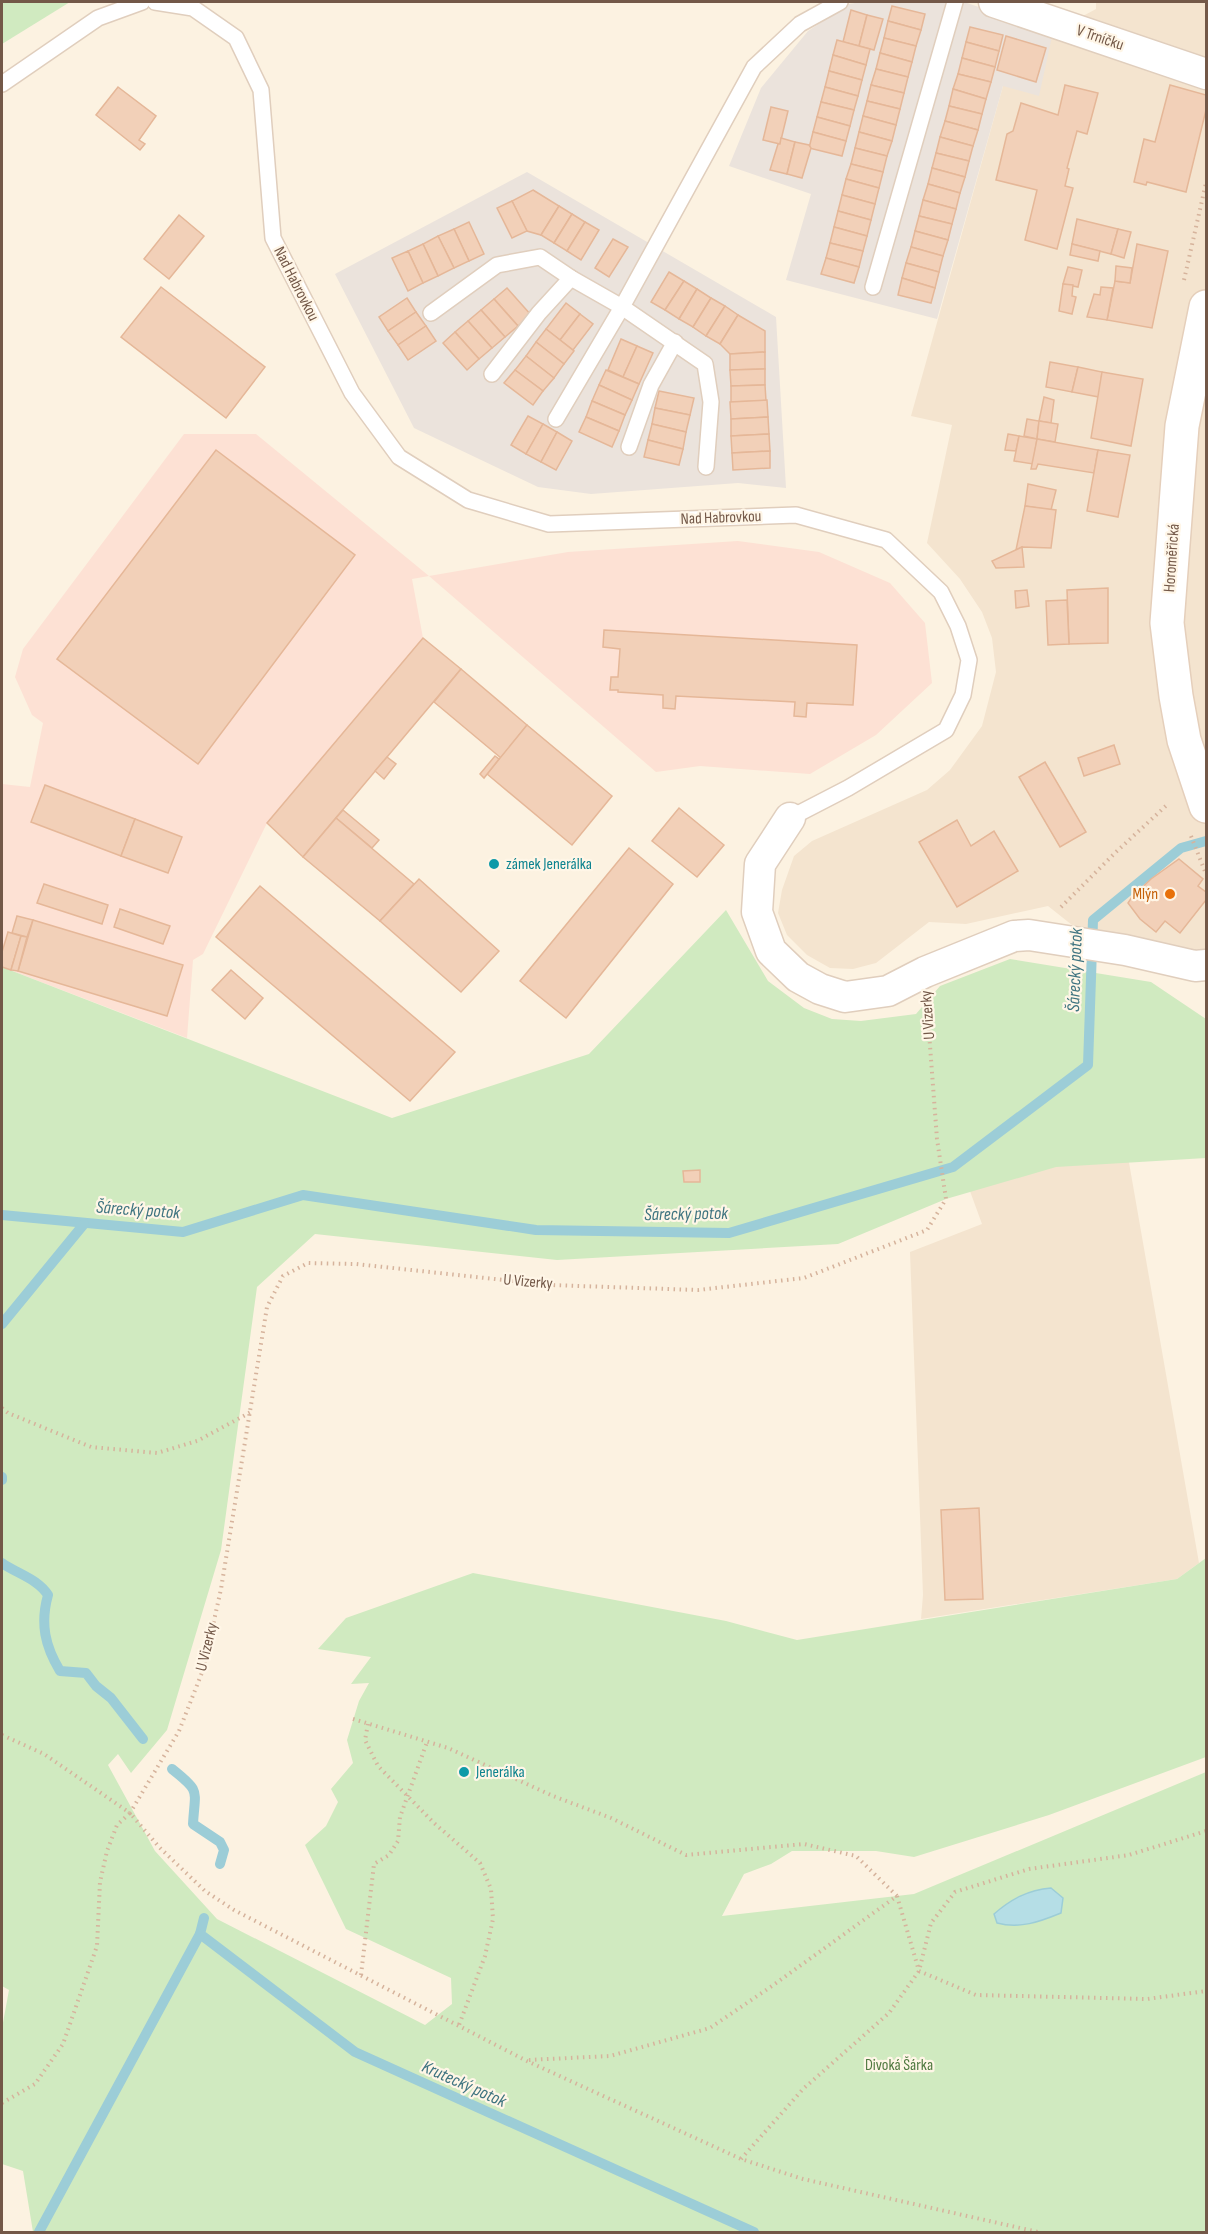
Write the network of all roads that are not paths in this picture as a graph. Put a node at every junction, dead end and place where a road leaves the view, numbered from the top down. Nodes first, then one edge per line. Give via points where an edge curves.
1 (142, 2) edge
2 (155, 2) edge
3 (840, 2) edge
4 (955, 2) edge
5 (994, 2) edge
6 (1206, 74) edge
7 (2, 84) edge
8 (571, 278) junction
9 (873, 287) dead end
10 (622, 307) junction
11 (1206, 307) edge
12 (431, 312) dead end
13 (675, 342) junction
14 (492, 374) dead end
15 (556, 419) dead end
16 (629, 447) dead end
17 (706, 467) dead end
18 (1206, 806) edge
19 (790, 818) joint
20 (1206, 965) edge
21 (925, 972) joint

1 - 7 lane via 98,18
2 - 19 lane, Nad Habrovkou via 193,8 236,38 261,90 273,238 352,393 399,457 468,500 549,524 796,515 886,540 941,592 969,660 963,695 946,730
3 - 10 lane via 800,24 754,68
4 - 9 lane
5 - 6 street, V Trníčku
8 - 10 lane
8 - 12 lane via 540,257 497,265
8 - 14 lane
10 - 13 lane
10 - 15 lane
11 - 18 main road, Horoměřická via 1182,426 1167,623 1184,740
13 - 16 lane via 651,385
13 - 17 lane via 705,364 711,402
19 - 21 street, Nad Habrovkou via 760,864 757,912 771,951 798,977 845,997 888,991
20 - 21 street, U Vizerky via 1029,935 1014,936

